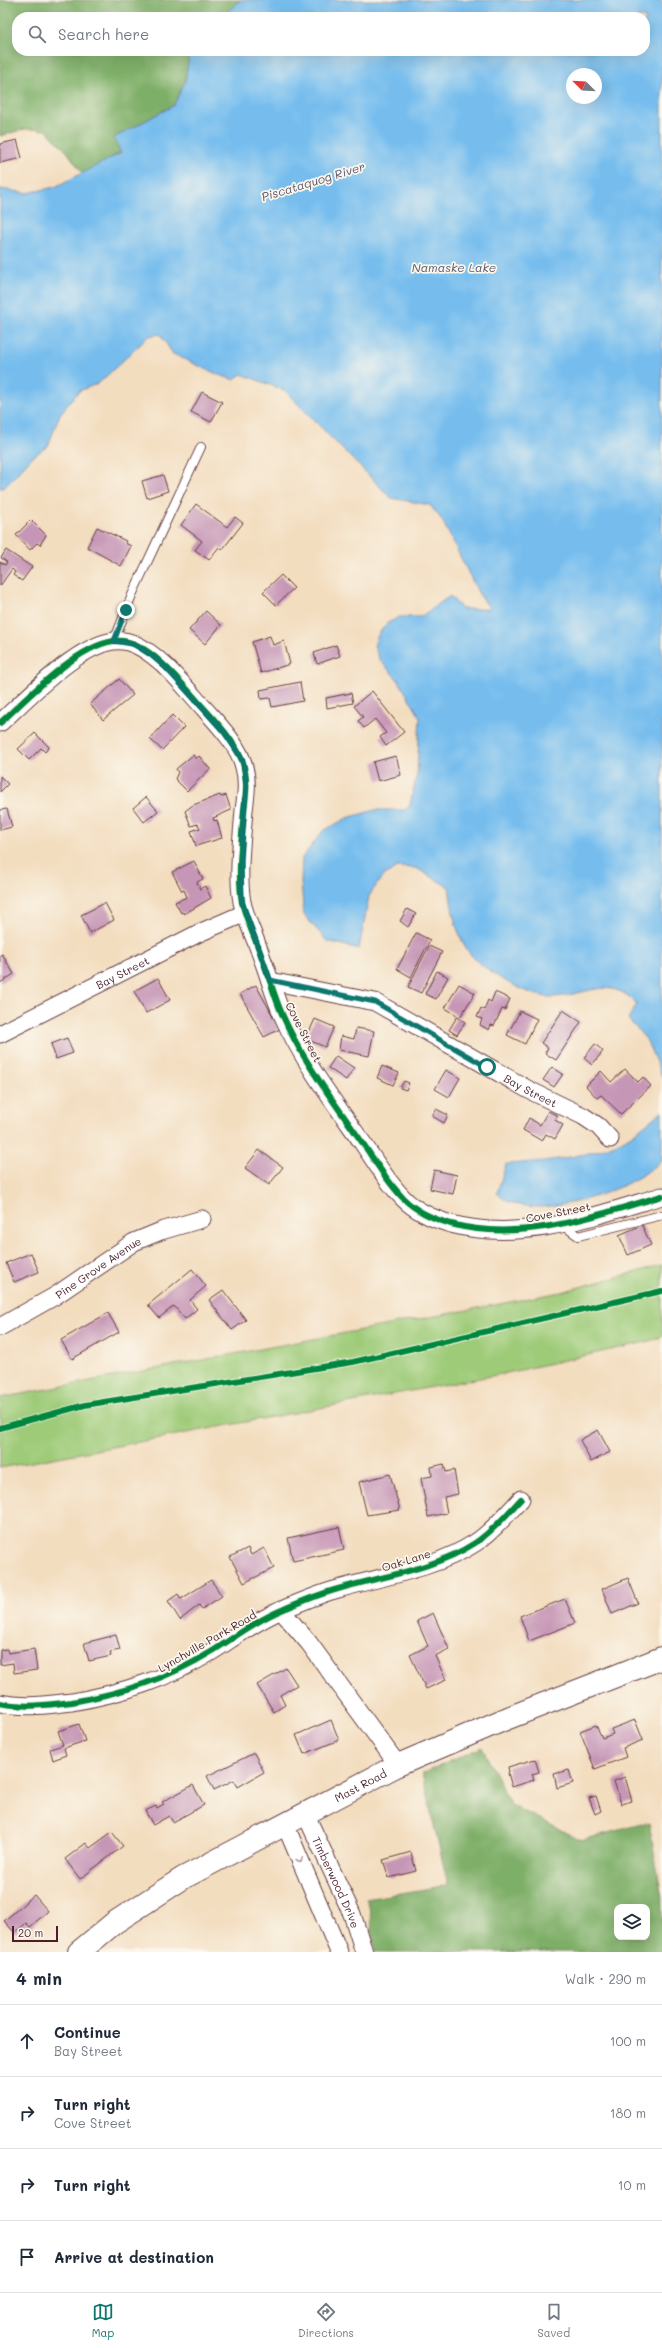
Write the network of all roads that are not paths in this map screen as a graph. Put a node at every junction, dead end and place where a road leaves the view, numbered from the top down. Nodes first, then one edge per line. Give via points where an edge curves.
1 (201, 446) dead end
2 (114, 641) junction
3 (0, 723) edge
4 (246, 914) junction
5 (270, 980) junction
6 (0, 1034) edge
7 (610, 1139) dead end
8 (662, 1196) edge
9 (662, 1215) edge
10 (202, 1219) dead end
11 (562, 1224) junction
12 (0, 1327) edge
13 (520, 1499) dead end
14 (281, 1610) junction
15 (662, 1658) edge
16 (0, 1703) edge
17 (398, 1765) junction
18 (305, 1813) junction
19 (285, 1824) junction
20 (79, 1952) edge
21 (339, 1952) edge
22 (364, 1952) edge

1 - 2 lane via 132,595
2 - 3 street, Cove Street via 95,646 78,656 56,672
2 - 4 street, Cove Street via 133,644 162,664 224,732 243,761 246,785 241,889
4 - 5 street, Cove Street
4 - 6 street, Bay Street via 199,933
5 - 7 street, Bay Street via 363,999 386,1007 493,1070 583,1116 598,1126
5 - 11 street, Cove Street via 283,1015 309,1067 404,1199 437,1220 477,1229 515,1230
8 - 11 street, Cove Street
9 - 11 lane via 578,1236
10 - 12 street, Pine Grove Avenue via 134,1242 49,1300
13 - 14 street, Oak Lane via 487,1533 462,1551 389,1576 337,1589
14 - 16 street, Lynchville Park Road via 182,1668 136,1688 109,1696 53,1705
14 - 17 street via 309,1643
15 - 17 main road, Mast Road via 508,1718
17 - 18 main road, Mast Road
18 - 19 main road, Mast Road
18 - 22 street, Timberwood Drive via 352,1914
19 - 20 main road, Mast Road via 155,1895 114,1923
19 -> 21 street

